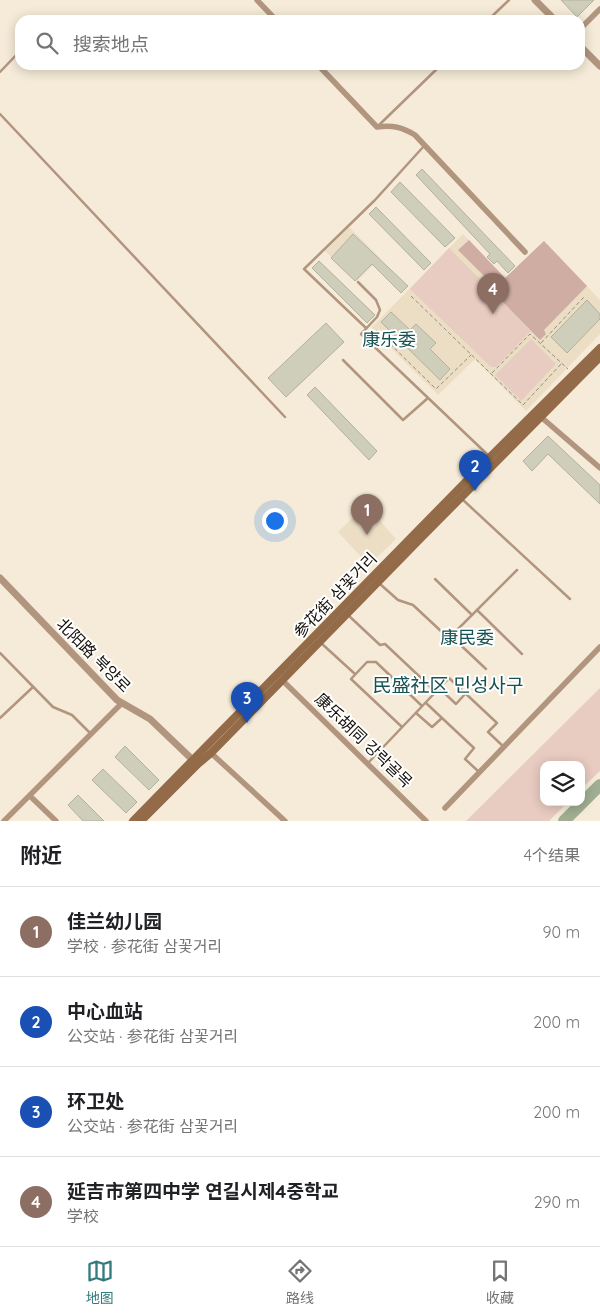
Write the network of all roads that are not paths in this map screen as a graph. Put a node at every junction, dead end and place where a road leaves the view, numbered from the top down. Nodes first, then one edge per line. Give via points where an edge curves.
1 (257, 0) edge
2 (509, 0) edge
3 (535, 0) edge
4 (600, 9) edge
5 (271, 15) edge
6 (493, 15) edge
7 (550, 15) edge
8 (585, 24) edge
9 (585, 51) edge
10 (15, 56) edge
11 (600, 66) edge
12 (323, 70) edge
13 (436, 70) edge
14 (0, 72) edge
15 (0, 114) edge
16 (377, 127) junction
17 (424, 146) junction
18 (525, 252) dead end
19 (358, 282) dead end
20 (366, 328) junction
21 (600, 348) edge
22 (600, 357) edge
23 (343, 360) dead end
24 (428, 398) junction
25 (285, 417) dead end
26 (541, 417) junction
27 (490, 457) junction
28 (600, 468) edge
29 (460, 498) junction
30 (517, 570) dead end
31 (0, 578) edge
32 (435, 579) dead end
33 (377, 582) junction
34 (570, 599) dead end
35 (477, 610) junction
36 (347, 614) junction
37 (472, 615) junction
38 (451, 636) junction
39 (320, 641) junction
40 (600, 647) edge
41 (0, 653) edge
42 (522, 654) dead end
43 (486, 670) dead end
44 (355, 674) junction
45 (282, 680) junction
46 (33, 687) junction
47 (439, 688) junction
48 (436, 692) junction
49 (466, 693) junction
50 (122, 703) junction
51 (426, 703) junction
52 (422, 706) junction
53 (416, 713) junction
54 (0, 718) edge
55 (442, 718) junction
56 (402, 727) junction
57 (91, 734) junction
58 (504, 747) junction
59 (211, 754) junction
60 (195, 762) junction
61 (368, 763) junction
62 (479, 772) junction
63 (30, 796) junction
64 (445, 808) dead end
65 (4, 821) edge
66 (56, 821) edge
67 (133, 821) edge
68 (141, 821) edge
69 (285, 821) edge
70 (426, 821) edge

1 - 5 street
2 - 6 lane
3 - 7 street
4 - 8 street
9 - 11 street
10 - 14 lane
12 - 16 street
13 - 16 lane
15 - 25 lane
16 - 17 street via 393,125 403,128
17 - 18 street
17 - 20 lane via 375,200 304,269
19 - 20 lane via 376,300 380,310
20 - 24 lane via 361,334
21 - 27 main road, 参花街 삼꽃거리
22 - 26 main road, 参花街 삼꽃거리
23 - 24 lane via 403,420
24 - 27 lane
26 - 28 street
26 - 29 main road, 参花街 삼꽃거리
27 - 60 main road, 参花街 삼꽃거리
29 - 33 main road, 参花街 삼꽃거리
29 - 34 lane
30 - 35 lane
31 - 50 street, 北阳路 북양로
32 - 37 lane
33 - 36 main road, 参花街 삼꽃거리
33 - 38 lane
35 - 37 lane
35 - 42 lane
36 - 39 main road, 参花街 삼꽃거리
36 - 48 lane
37 - 38 lane
38 - 43 lane
39 - 44 lane
39 - 45 main road, 参花街 삼꽃거리
40 - 58 street
41 - 46 lane
44 - 52 lane via 367,662 376,662
44 - 56 lane via 351,679
45 - 59 main road, 参花街 삼꽃거리
45 - 61 street, 康乐胡同 강락골목
46 - 54 lane
46 - 57 lane via 53,707 72,715
47 - 48 lane
47 - 49 lane via 449,678
47 - 49 lane via 456,704
48 - 51 lane
49 - 58 lane via 497,723 488,732
50 - 57 street
50 - 60 street, 北阳路 북양로 via 150,718
51 - 52 lane
51 - 55 lane
52 - 53 lane
53 - 55 lane via 432,727
53 - 56 lane
55 - 62 lane via 474,748 465,759
56 - 61 lane
57 - 63 street
58 - 62 street
59 - 60 main road, 参花街 삼꽃거리
59 - 69 street
60 - 67 main road, 参花街 삼꽃거리
60 - 68 main road, 参花街 삼꽃거리
61 - 70 street, 康乐胡同 강락골목
62 - 64 street
63 - 65 street
63 - 66 street

